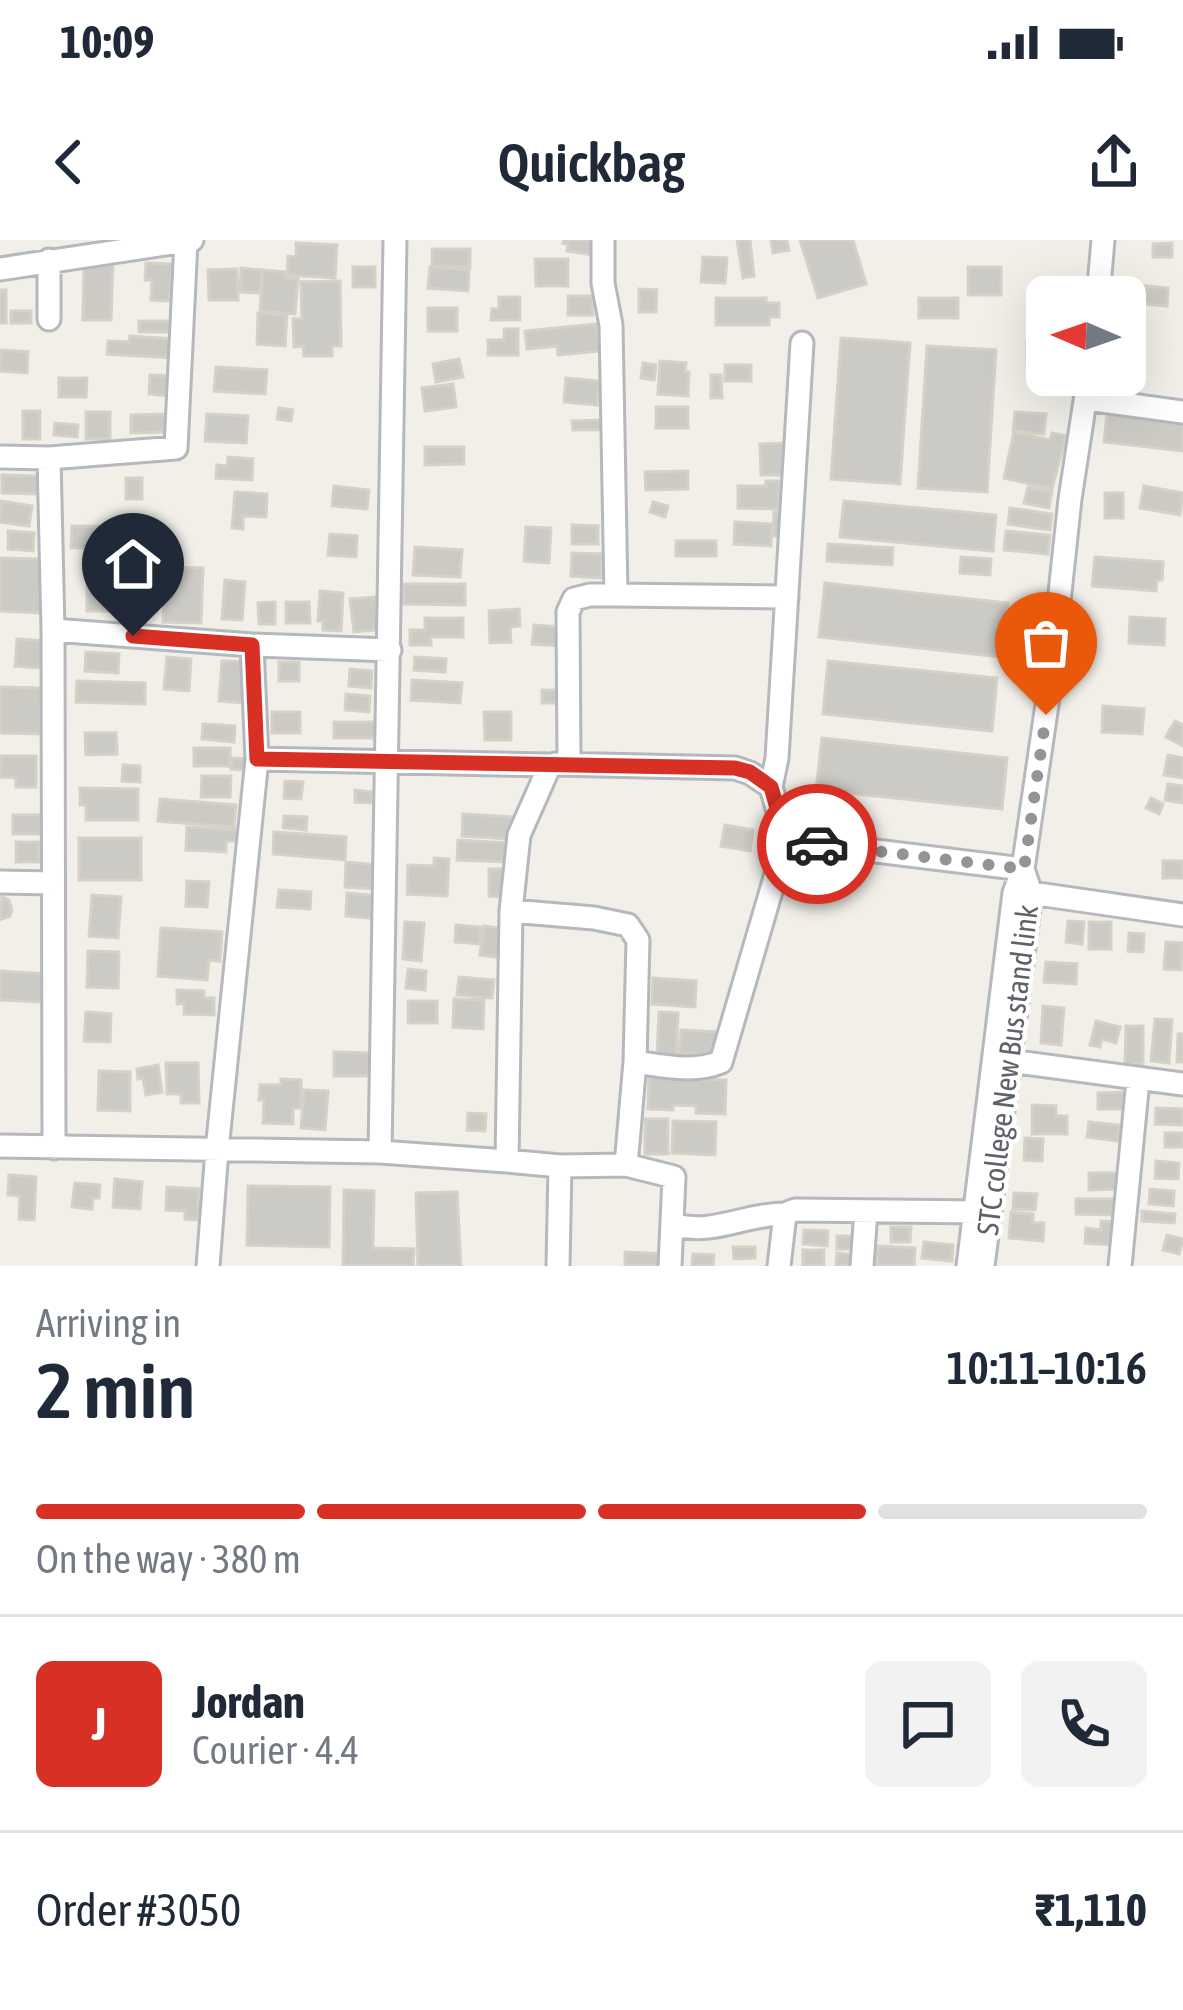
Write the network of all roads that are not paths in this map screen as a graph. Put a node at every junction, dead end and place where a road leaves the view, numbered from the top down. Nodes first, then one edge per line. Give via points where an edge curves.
1 (189, 240) edge
2 (395, 240) edge
3 (603, 240) edge
4 (1103, 240) edge
5 (49, 260) junction
6 (0, 269) edge
7 (1100, 276) edge
8 (49, 319) dead end
9 (802, 343) dead end
10 (1087, 396) edge
11 (1087, 399) junction
12 (1183, 412) edge
13 (0, 457) edge
14 (49, 458) junction
15 (616, 595) junction
16 (787, 597) junction
17 (53, 630) junction
18 (252, 645) junction
19 (390, 650) junction
20 (257, 759) junction
21 (388, 763) junction
22 (560, 764) junction
23 (771, 787) junction
24 (786, 840) junction
25 (1024, 869) junction
26 (0, 882) edge
27 (52, 883) junction
28 (1031, 893) junction
29 (511, 911) junction
30 (1183, 915) edge
31 (1009, 1061) junction
32 (635, 1063) junction
33 (1138, 1080) junction
34 (1183, 1084) edge
35 (0, 1146) edge
36 (54, 1148) junction
37 (217, 1150) junction
38 (380, 1152) junction
39 (507, 1161) junction
40 (626, 1165) junction
41 (560, 1166) junction
42 (866, 1211) junction
43 (975, 1212) junction
44 (785, 1214) junction
45 (674, 1225) junction
46 (208, 1266) edge
47 (558, 1266) edge
48 (670, 1266) edge
49 (779, 1266) edge
50 (862, 1266) edge
51 (956, 1266) edge
52 (968, 1266) edge
53 (983, 1266) edge
54 (1120, 1266) edge

1 - 5 street
1 - 14 street via 176,448
2 - 19 street
3 - 15 street
4 - 7 street
5 - 6 street
5 - 8 street
9 - 16 street
10 - 11 street, STC college New Bus stand link
11 - 12 street
11 - 25 street, STC college New Bus stand link
13 - 14 street
14 - 17 street
15 - 16 street
15 - 22 street via 574,599 568,612
16 - 23 street
17 - 18 street
17 - 27 street
18 - 19 street
18 - 20 street
19 - 21 street
20 - 21 street
20 - 37 street
21 - 22 street
21 - 38 street
22 - 23 street via 735,768
22 - 29 street via 520,835
23 - 24 street
24 - 25 street
24 - 32 street via 722,1062
25 - 28 street, STC college New Bus stand link
25 - 43 street via 1014,893
26 - 27 street
27 - 36 street
28 - 30 street
28 - 31 street, STC college New Bus stand link
29 - 32 street via 628,925 638,940
29 - 39 street
31 - 33 street
31 - 43 street, STC college New Bus stand link
32 - 40 street
33 - 34 street
33 - 54 street
35 - 36 street
36 - 37 street
37 - 38 street
37 - 46 street
38 - 39 street
39 - 41 street
40 - 41 street
40 - 45 street via 674,1177
41 - 47 street
42 - 43 street
42 - 44 street
42 - 50 street
43 - 51 street
43 - 52 street
43 - 53 street, STC college New Bus stand link
44 - 45 street via 724,1227
44 - 49 street
45 - 48 street

